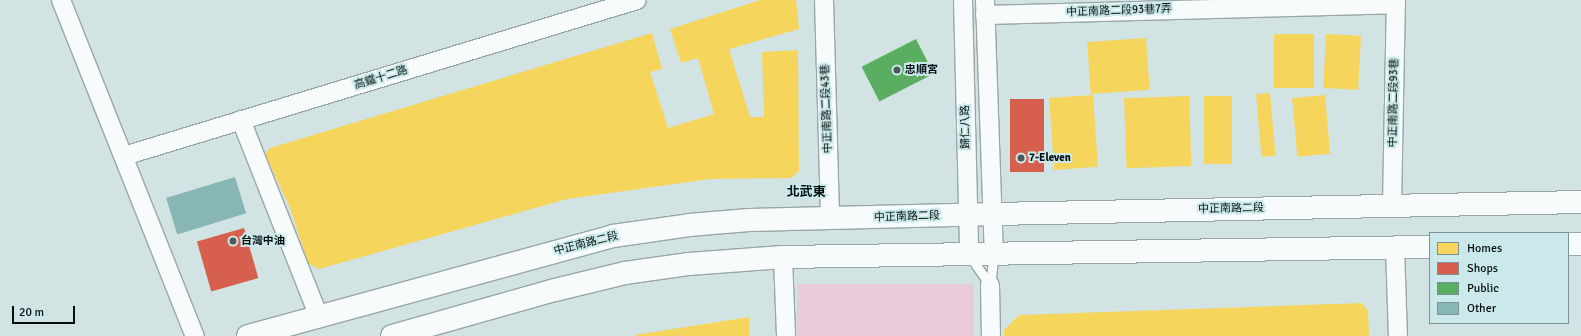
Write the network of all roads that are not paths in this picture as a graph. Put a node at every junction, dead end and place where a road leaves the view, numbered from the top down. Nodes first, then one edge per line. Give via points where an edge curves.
1 (61, 0) edge
2 (637, 0) edge
3 (824, 0) edge
4 (963, 0) edge
5 (1396, 2) edge
6 (985, 8) edge
7 (241, 120) junction
8 (124, 156) junction
9 (1581, 202) edge
10 (1392, 205) junction
11 (994, 214) junction
12 (968, 215) junction
13 (830, 219) junction
14 (1569, 244) edge
15 (1581, 244) edge
16 (1429, 246) edge
17 (1395, 247) junction
18 (969, 254) junction
19 (994, 254) junction
20 (783, 257) junction
21 (990, 285) junction
22 (319, 317) junction
23 (195, 336) edge
24 (248, 336) edge
25 (392, 336) edge
26 (786, 336) edge
27 (991, 336) edge
28 (1398, 336) edge

1 - 8 street
2 - 7 street, 高鐵十二路
3 - 13 street, 中正南路二段43巷
4 - 12 street, 歸仁八路
5 - 6 street, 中正南路二段93巷7弄
5 - 10 street, 中正南路二段93巷
6 - 11 street
7 - 8 street, 高鐵十二路
7 - 22 street
8 - 23 street
9 - 10 street, 中正南路二段
10 - 11 street, 中正南路二段
11 - 12 street, 中正南路二段
11 - 19 street
12 - 13 street, 中正南路二段
12 - 18 street, 歸仁八路
13 - 22 street, 中正南路二段 via 749,220 689,225 613,236
14 - 15 street
16 - 17 street
17 - 19 street
17 - 28 street
18 - 19 street
18 - 20 street
18 - 21 lane
19 - 21 lane
20 - 25 street via 689,264 625,273 547,292
20 - 26 street
21 - 27 street
22 - 24 street, 中正南路二段

